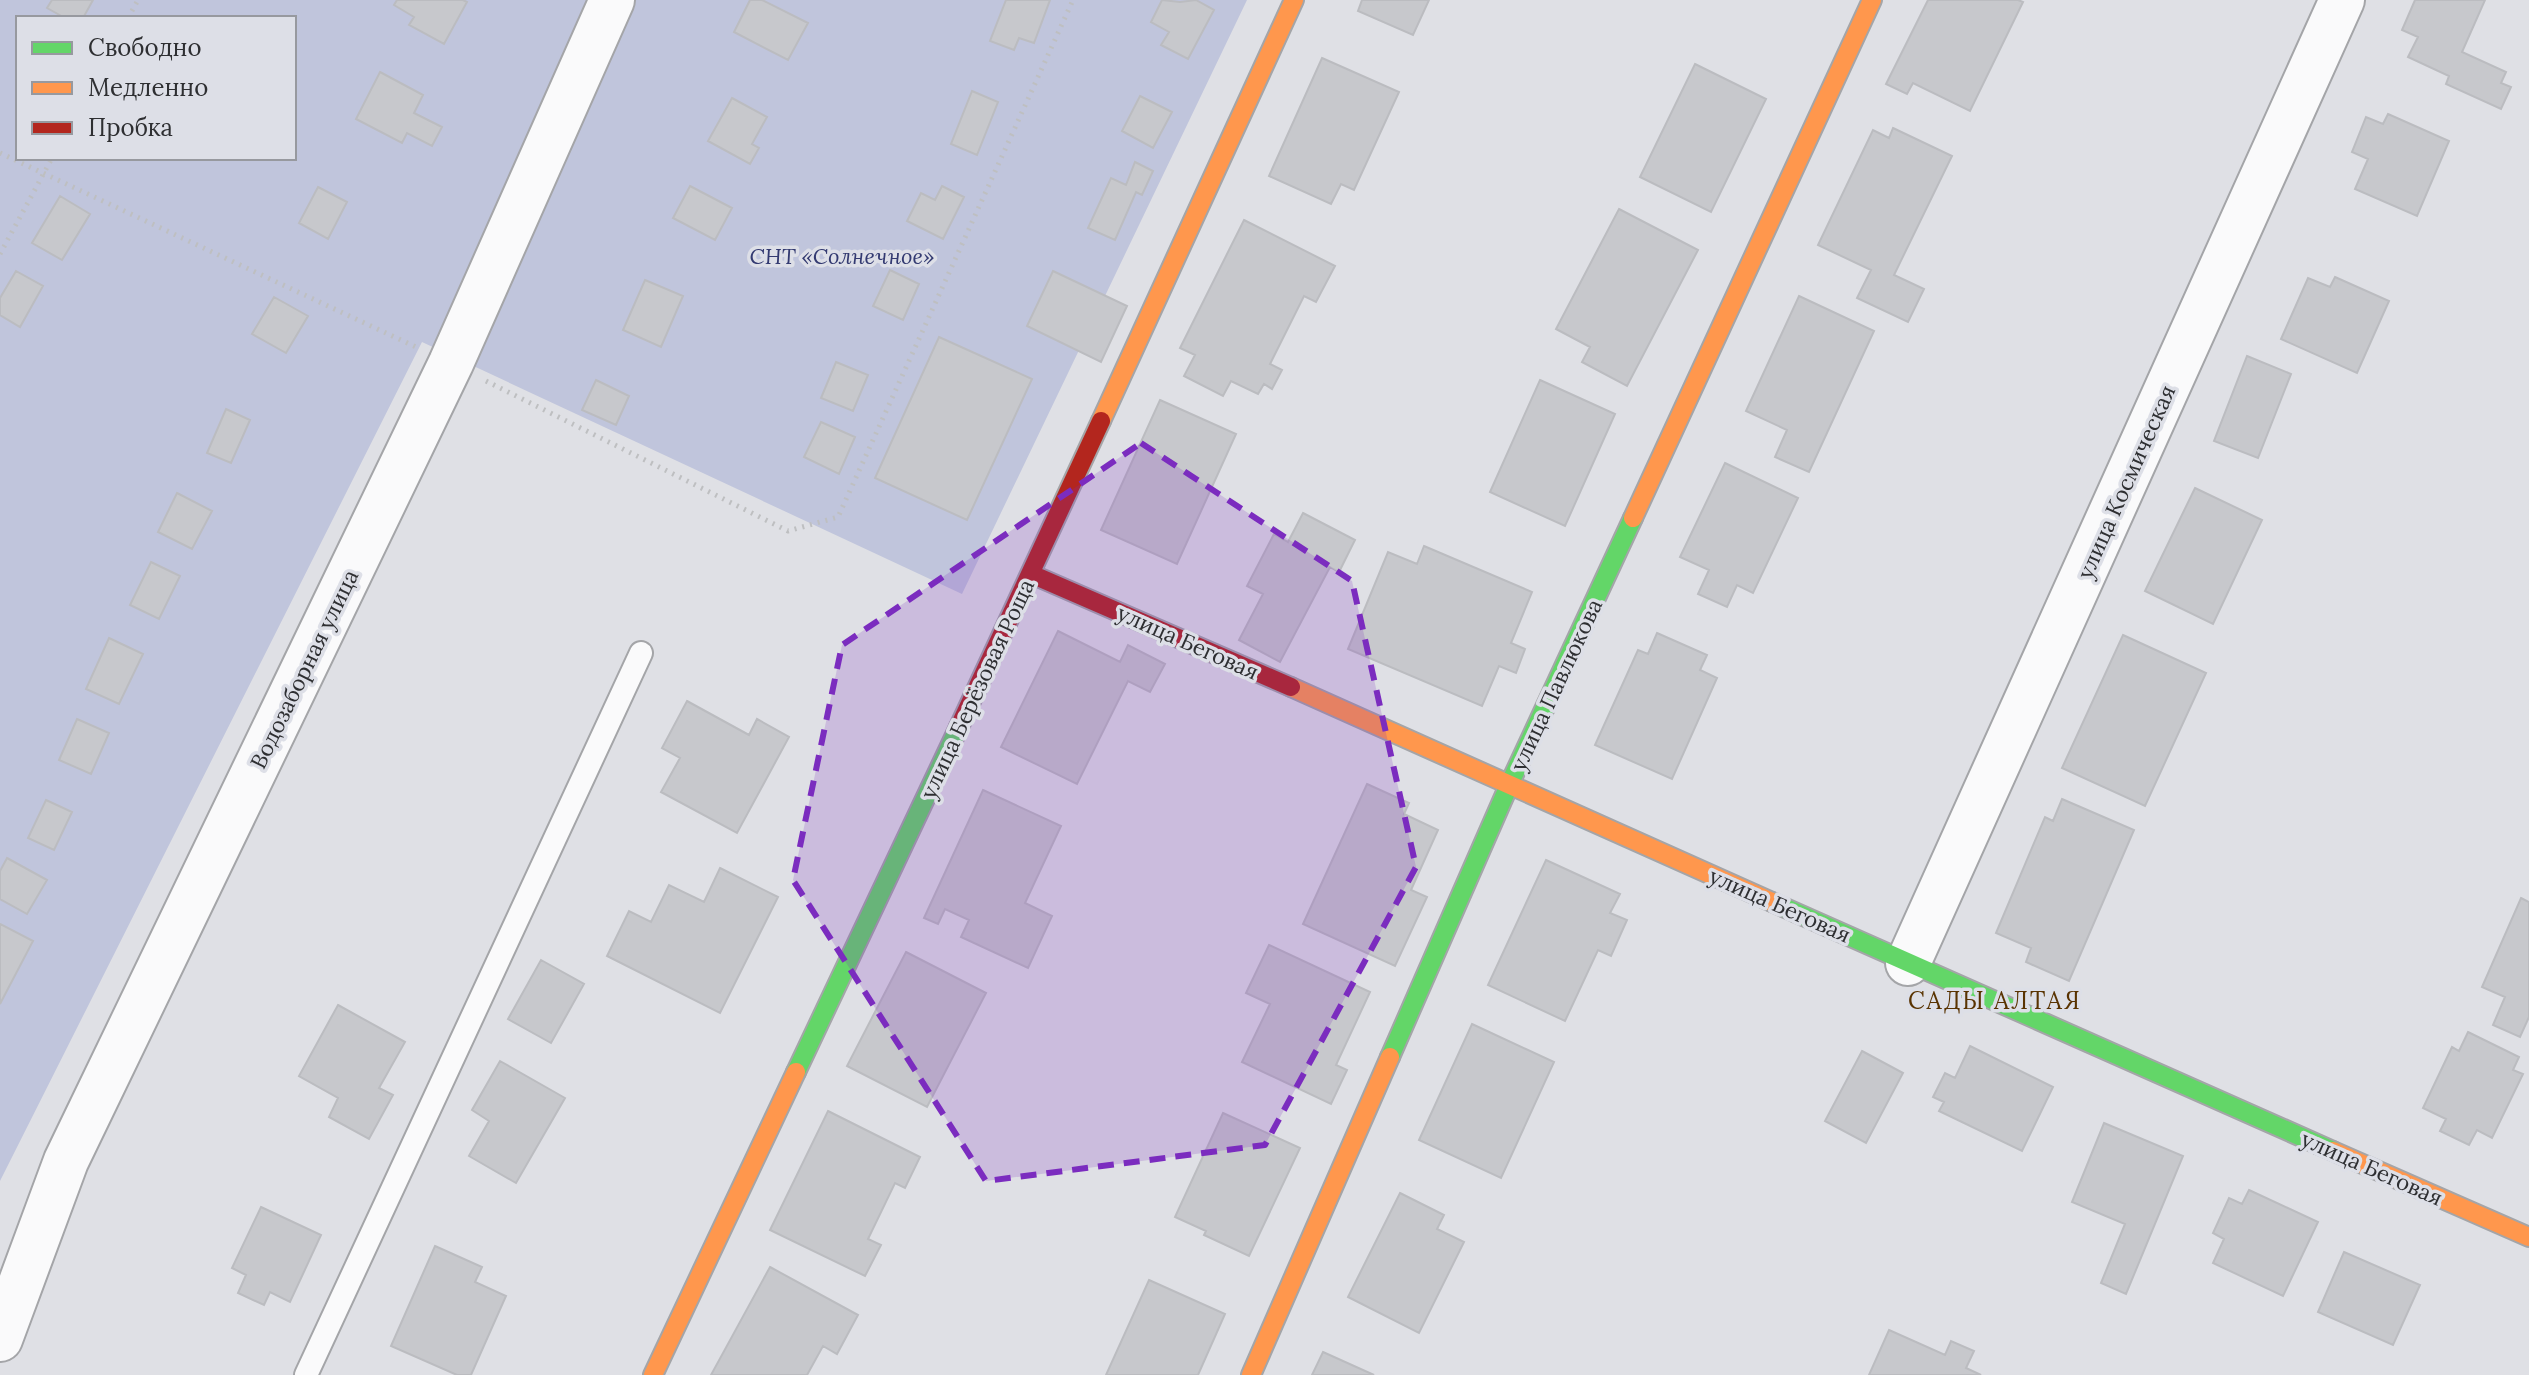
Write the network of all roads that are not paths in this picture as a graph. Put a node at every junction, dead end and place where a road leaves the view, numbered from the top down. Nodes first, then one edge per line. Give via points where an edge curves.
1 (612, 0) edge
2 (1294, 0) edge
3 (1872, 0) edge
4 (2342, 0) edge
5 (1031, 574) junction
6 (641, 653) dead end
7 (1510, 783) junction
8 (1908, 963) junction
9 (2529, 1237) edge
10 (0, 1339) edge
11 (306, 1375) edge
12 (653, 1375) edge
13 (1251, 1375) edge

1 - 10 street, Водозаборная улица via 451,363 66,1161
2 - 5 street, улица Берёзовая Роща
3 - 7 street, улица Павлюкова
4 - 8 street, улица Космическая
5 - 7 street, улица Беговая
5 - 12 street, улица Берёзовая Роща
6 - 11 lane
7 - 8 street, улица Беговая
7 - 13 street, улица Павлюкова
8 - 9 street, улица Беговая

